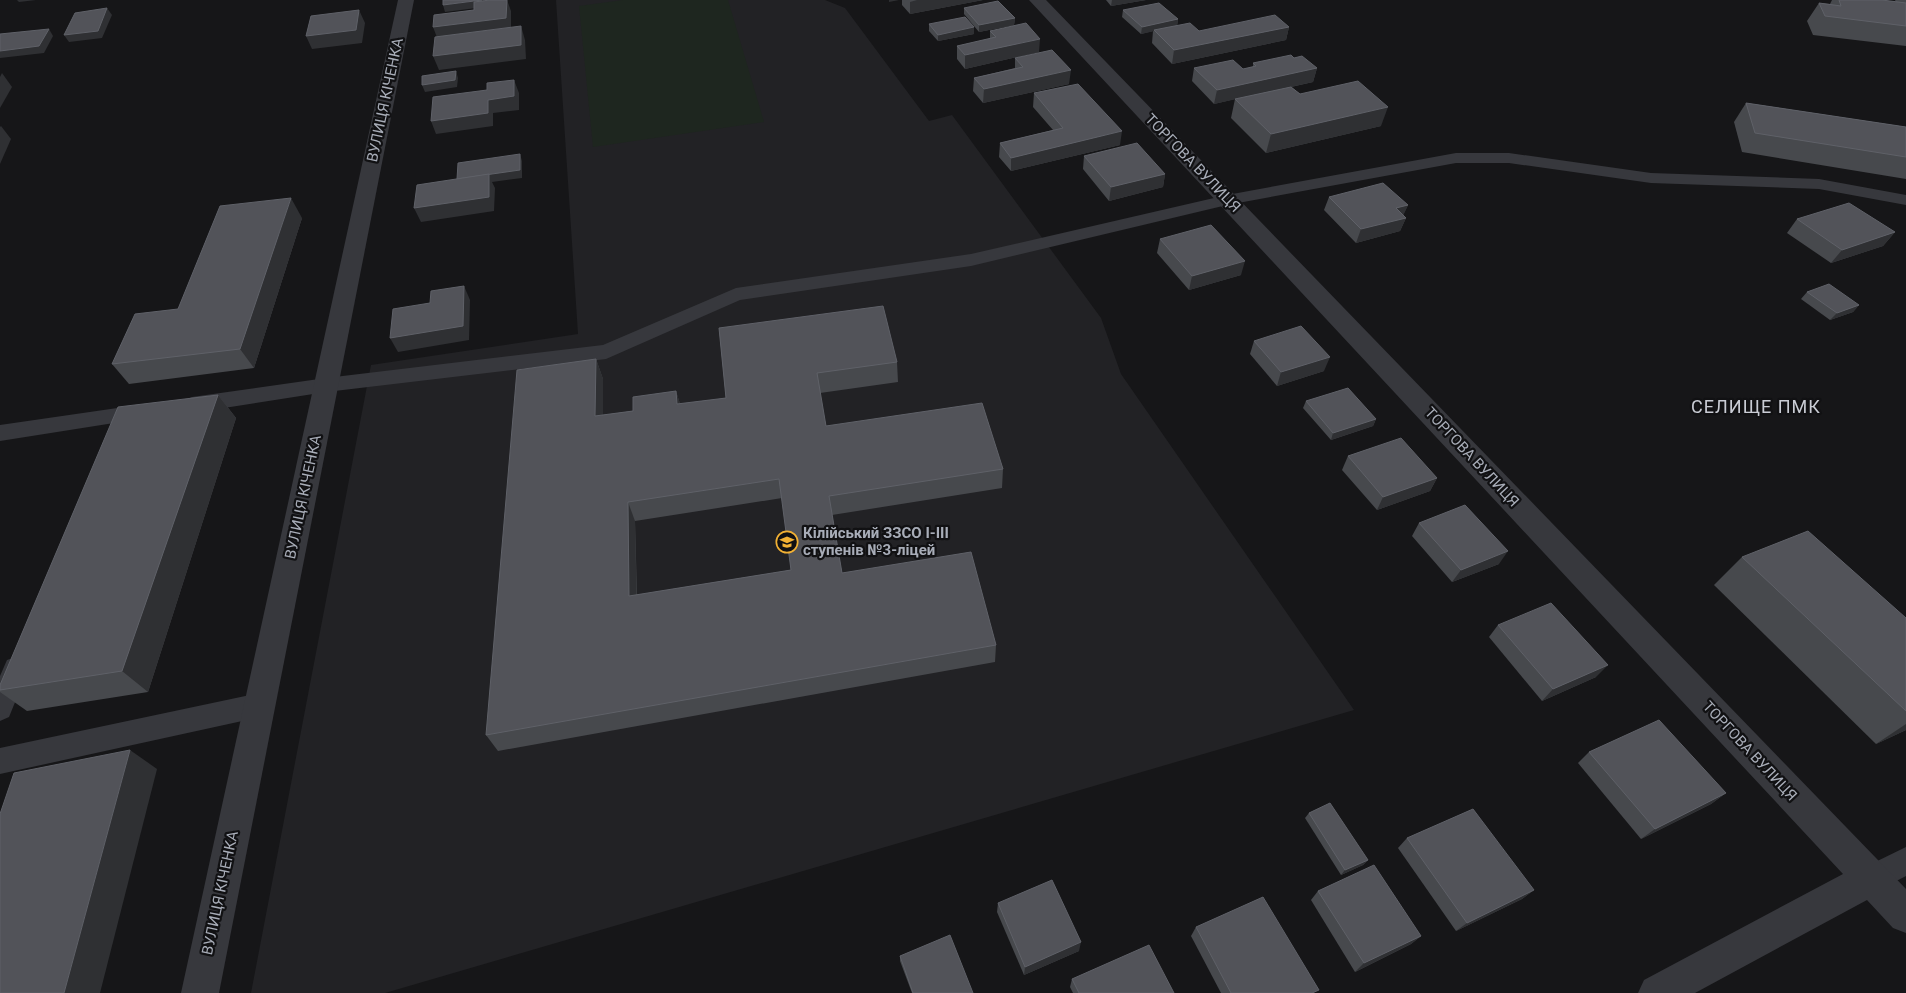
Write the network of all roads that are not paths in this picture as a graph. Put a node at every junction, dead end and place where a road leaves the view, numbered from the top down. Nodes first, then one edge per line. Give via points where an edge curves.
1 (406, 0) edge
2 (1036, 0) edge
3 (1228, 200) junction
4 (1906, 200) edge
5 (326, 385) junction
6 (124, 415) junction
7 (0, 433) edge
8 (113, 442) edge
9 (26, 646) edge
10 (260, 705) junction
11 (0, 709) edge
12 (0, 760) edge
13 (1906, 861) edge
14 (1872, 879) junction
15 (1906, 915) edge
16 (200, 993) edge
17 (1657, 993) edge

1 - 5 street, ВУЛИЦЯ КІЧЕНКА
2 - 3 street, ТОРГОВА ВУЛИЦЯ
3 - 4 lane via 1456,158 1509,158 1651,178 1820,184
3 - 5 lane via 971,260 736,294 606,352
3 - 14 street, ТОРГОВА ВУЛИЦЯ
5 - 6 lane
5 - 10 street, ВУЛИЦЯ КІЧЕНКА
6 - 7 lane
6 - 8 lane
9 - 11 lane
10 - 12 lane
10 - 16 street, ВУЛИЦЯ КІЧЕНКА
13 - 14 lane
14 - 15 street, ТОРГОВА ВУЛИЦЯ
14 - 17 street

